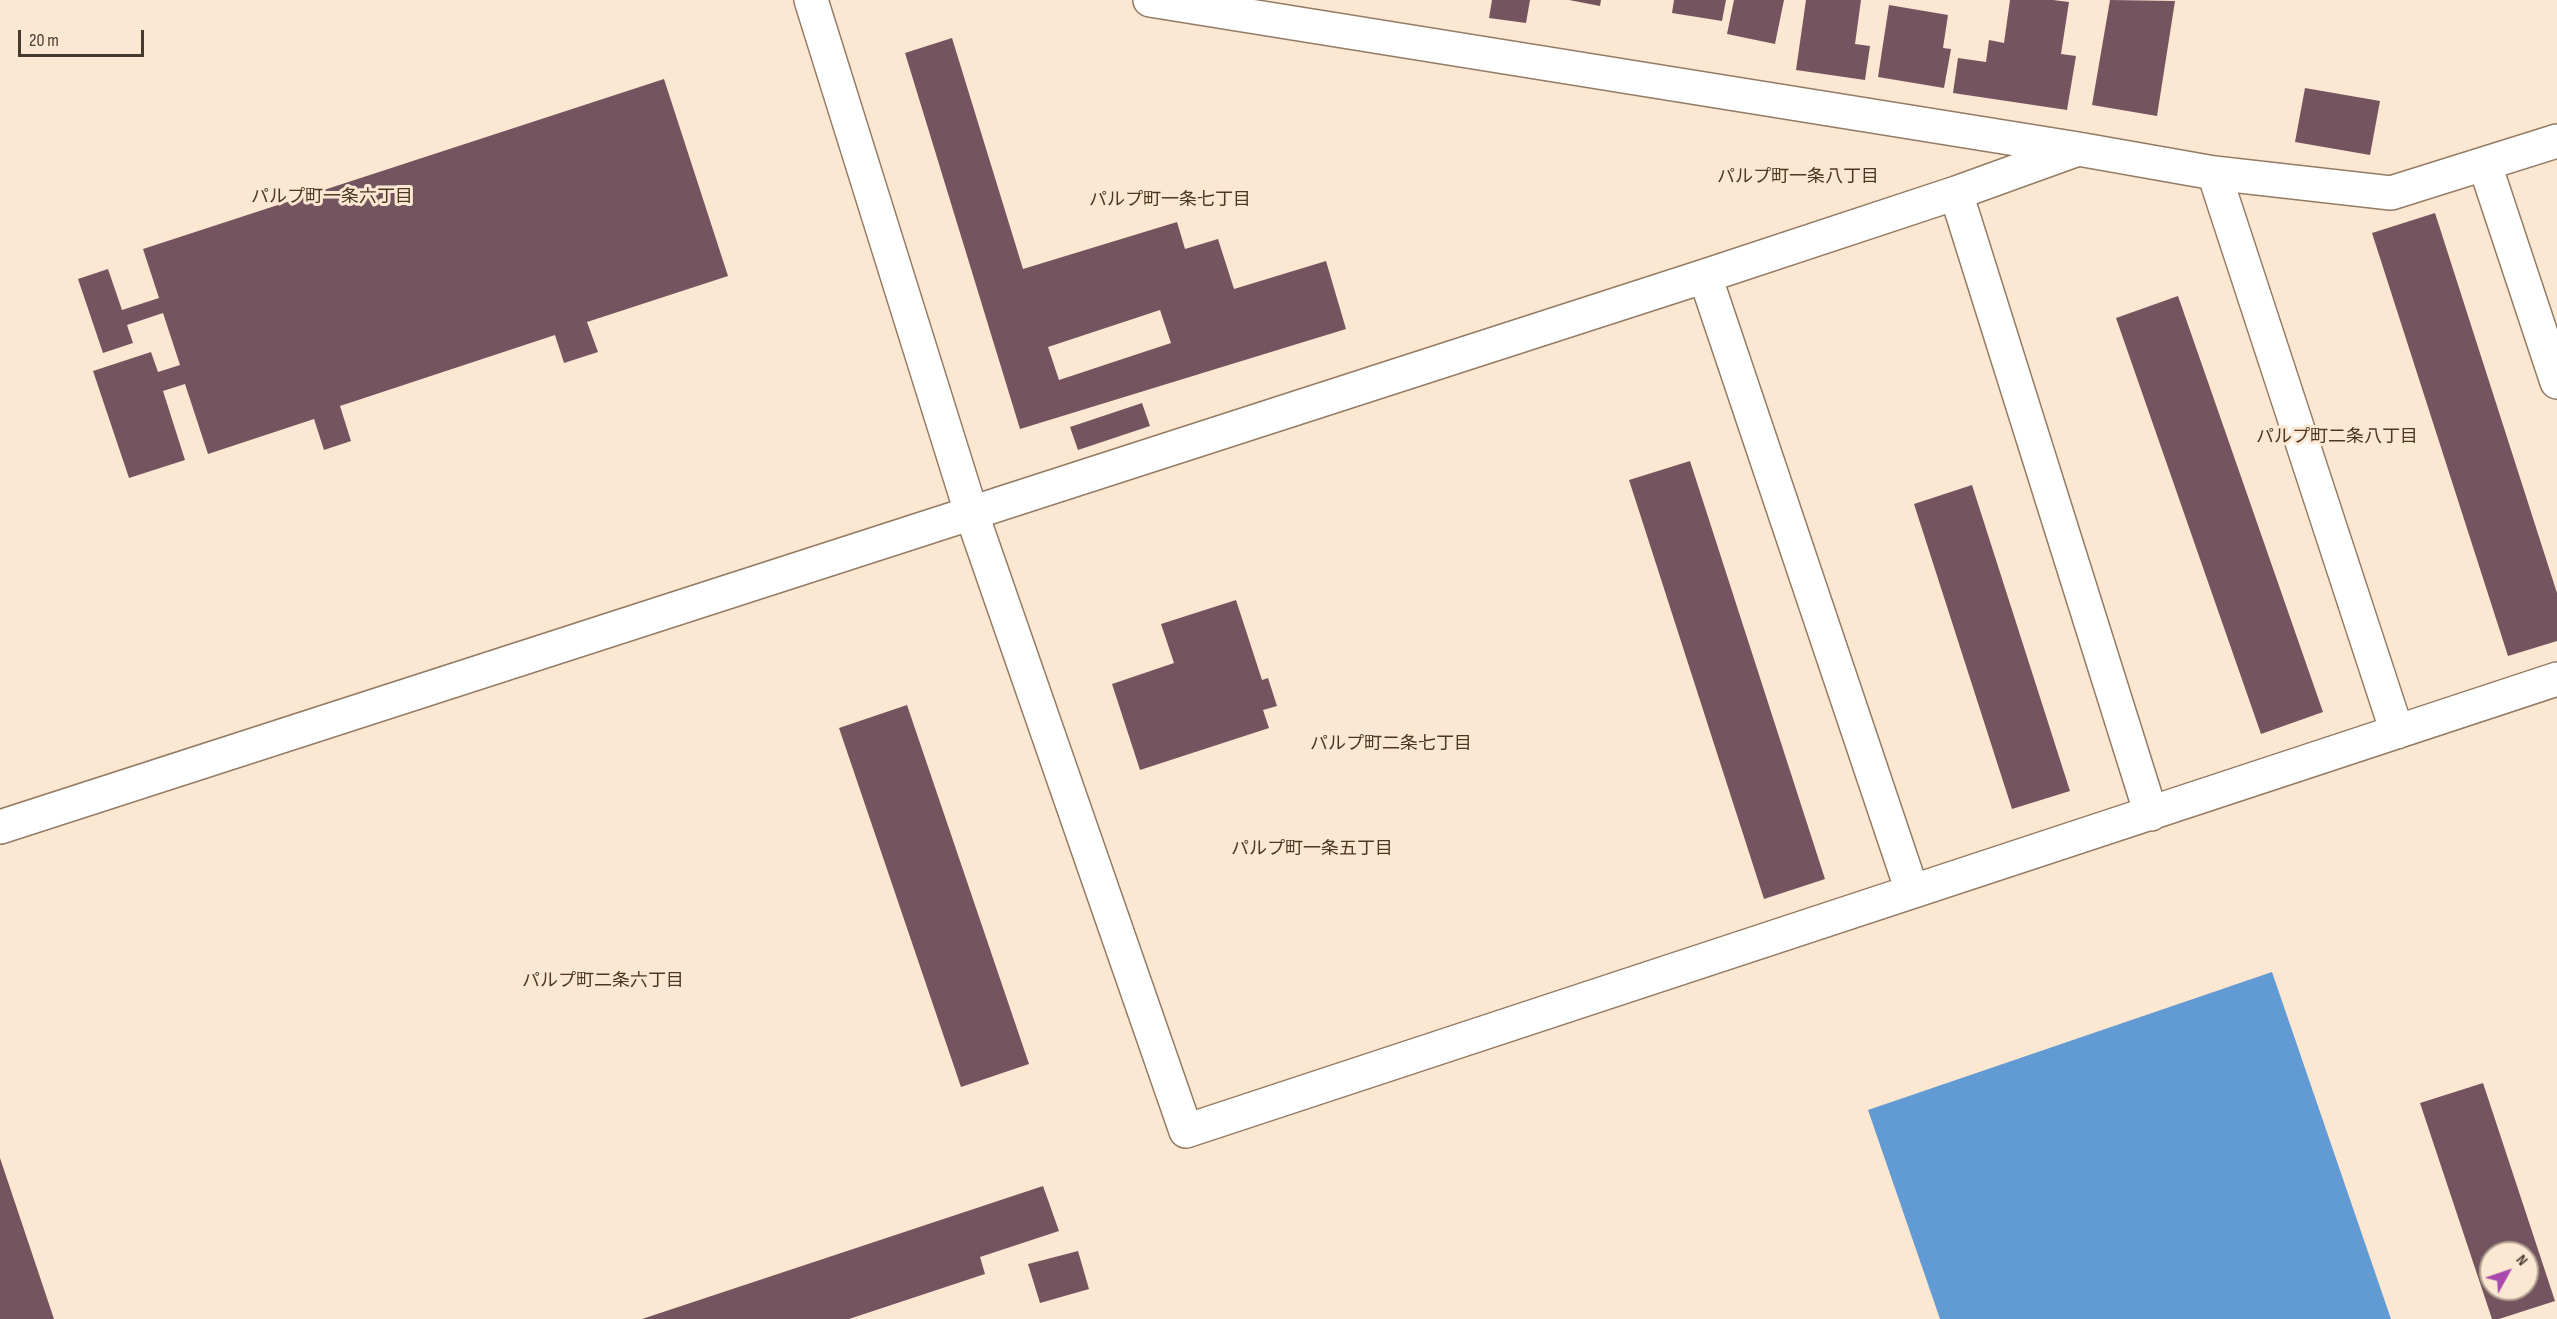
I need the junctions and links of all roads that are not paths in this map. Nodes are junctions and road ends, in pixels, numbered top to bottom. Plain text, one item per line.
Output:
1 (811, 0) edge
2 (1150, 0) edge
3 (2557, 141) edge
4 (2078, 149) junction
5 (2485, 165) junction
6 (2214, 173) junction
7 (1956, 194) junction
8 (1705, 276) junction
9 (2557, 382) edge
10 (971, 512) junction
11 (2557, 679) edge
12 (2397, 732) junction
13 (2151, 813) junction
14 (0, 827) edge
15 (1912, 891) junction

1 - 10 street
2 - 4 street
3 - 5 street
4 - 6 street
4 - 7 street
5 - 6 street
5 - 9 street
6 - 12 street
7 - 8 street
7 - 13 street
8 - 10 street
8 - 15 street
10 - 14 street
10 - 15 street
11 - 12 street
12 - 13 street
13 - 15 street

